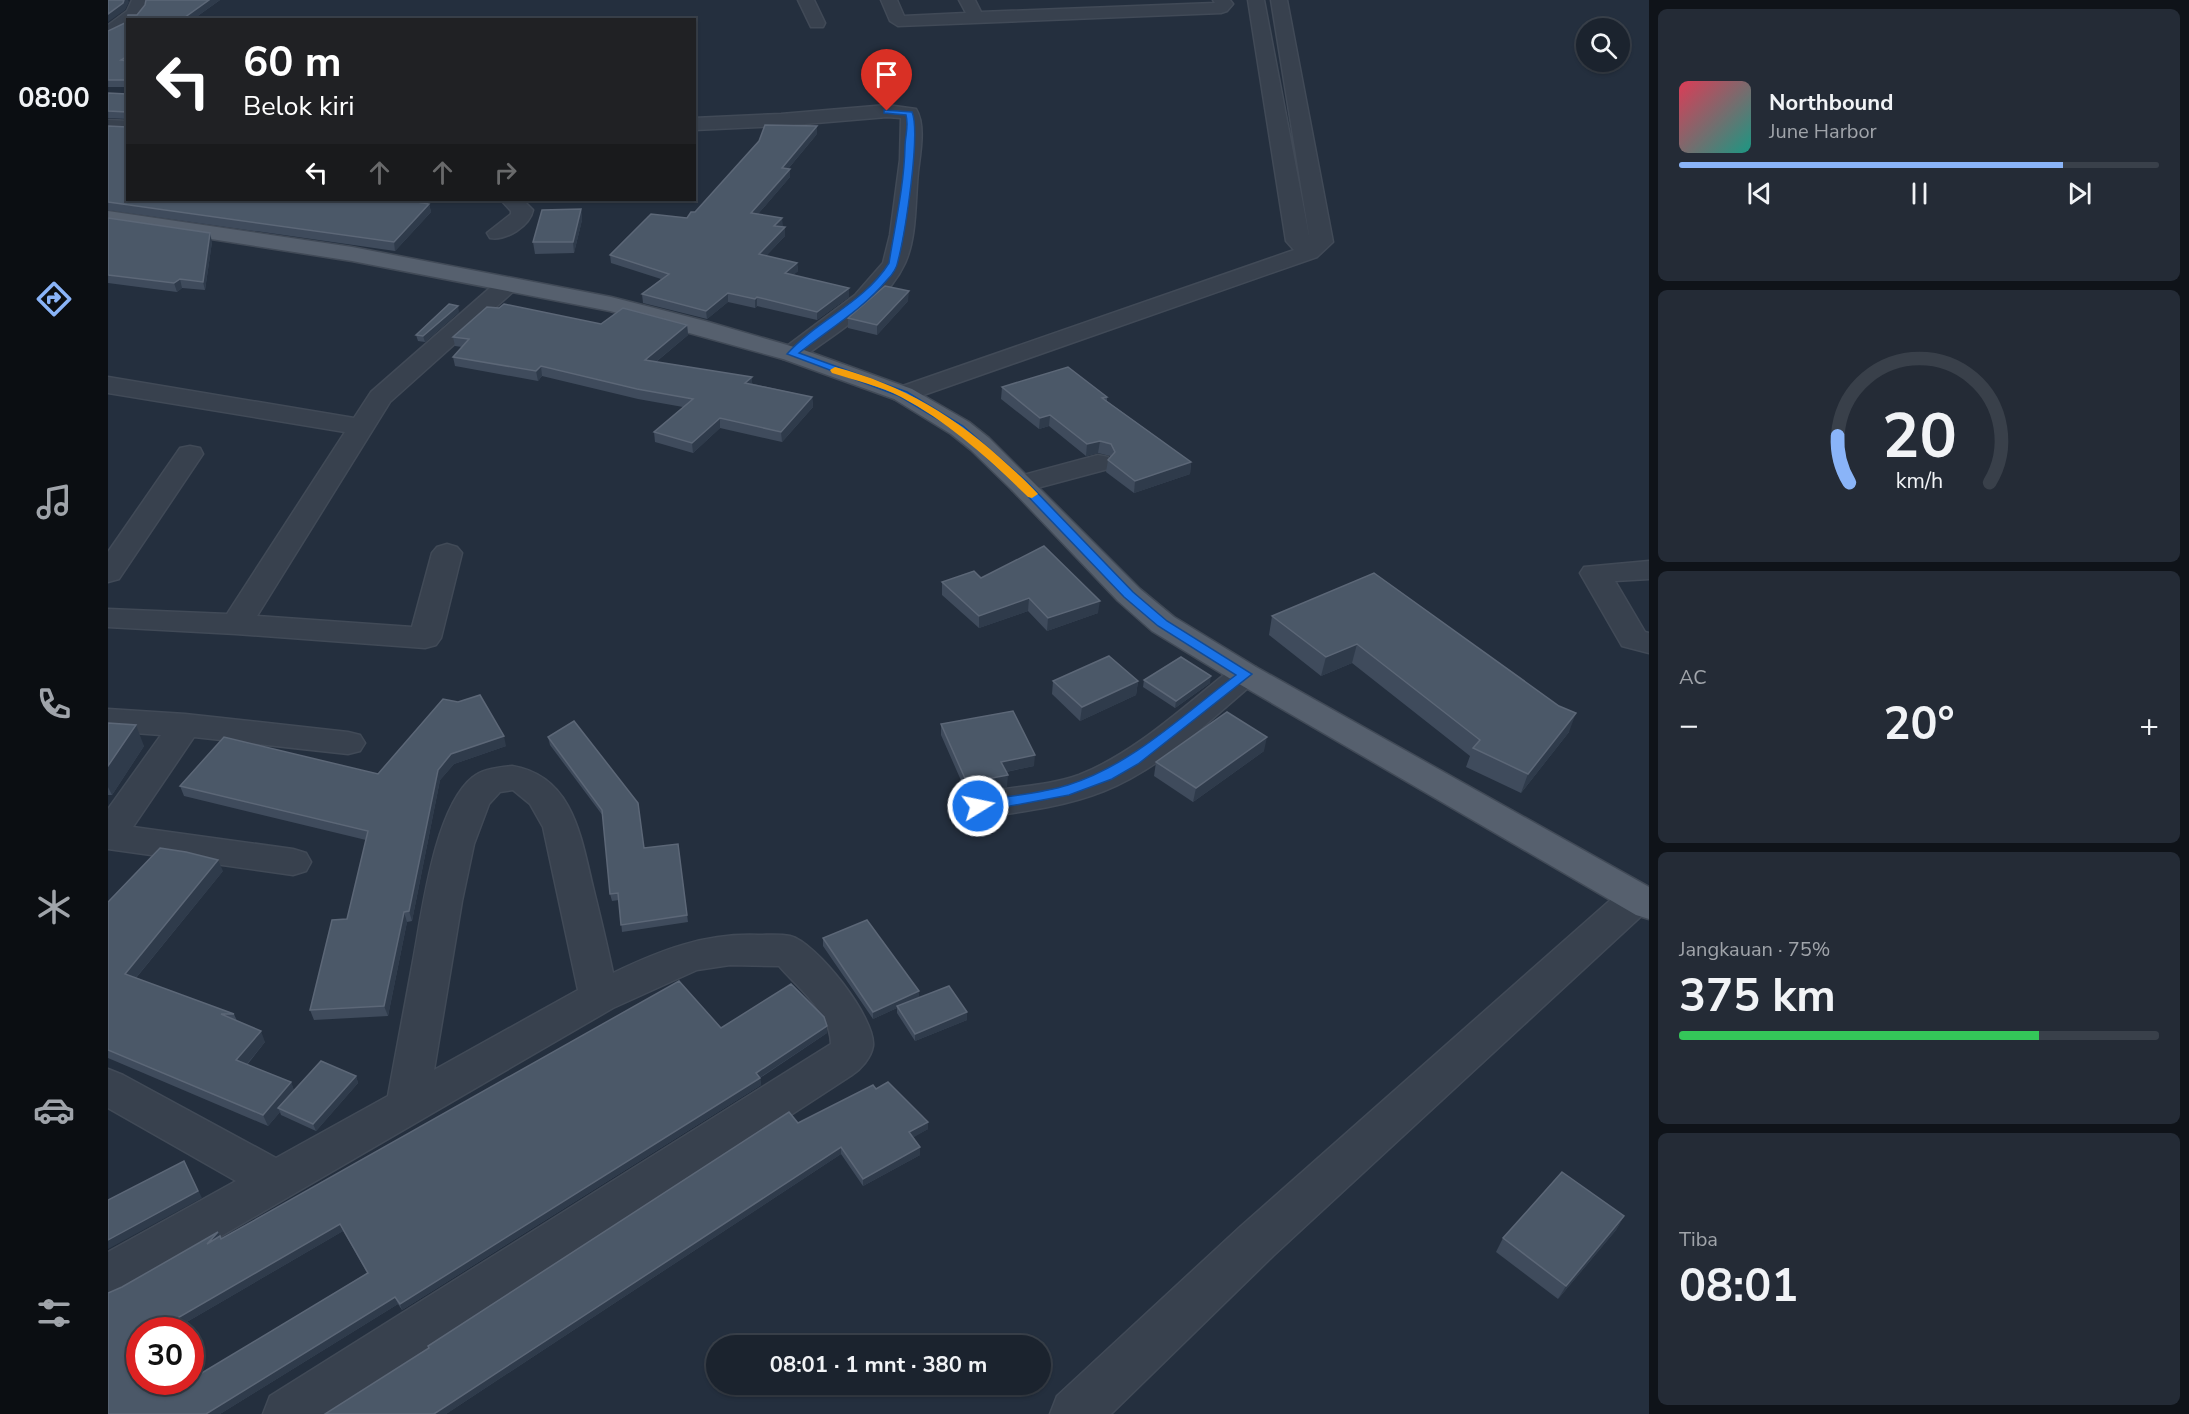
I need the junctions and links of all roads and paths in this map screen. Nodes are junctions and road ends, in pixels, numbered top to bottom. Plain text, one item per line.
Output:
1 (141, 0) edge
2 (806, 0) edge
3 (889, 0) edge
4 (967, 0) edge
5 (1058, 0) edge
6 (1221, 0) edge
7 (1256, 0) edge
8 (1279, 0) edge
9 (1146, 5) edge
10 (1069, 14) junction
11 (976, 17) junction
12 (127, 18) edge
13 (126, 19) edge
14 (817, 23) dead end
15 (108, 32) edge
16 (696, 124) edge
17 (108, 126) edge
18 (126, 127) edge
19 (512, 201) edge
20 (108, 217) edge
21 (498, 232) dead end
22 (1309, 252) junction
23 (507, 285) junction
24 (792, 354) junction
25 (108, 385) edge
26 (903, 394) junction
27 (361, 427) junction
28 (190, 454) dead end
29 (1098, 463) dead end
30 (1022, 484) junction
31 (447, 553) dead end
32 (1649, 570) edge
33 (108, 573) edge
34 (108, 618) edge
35 (236, 624) junction
36 (1649, 643) edge
37 (1245, 674) junction
38 (108, 720) edge
39 (185, 725) junction
40 (348, 743) dead end
41 (978, 806) dead end
42 (113, 843) edge
43 (293, 862) dead end
44 (1643, 901) edge
45 (599, 997) junction
46 (108, 1087) edge
47 (407, 1107) junction
48 (276, 1181) junction
49 (108, 1277) edge
50 (288, 1414) edge
51 (1075, 1414) edge

1 - 12 street
2 - 14 street
3 - 11 street
4 - 11 street
5 - 10 street
6 - 9 street
7 - 22 street
8 - 22 street
9 - 10 street
10 - 11 street
13 - 15 street
16 - 24 street
17 - 18 street
19 - 21 street
20 - 23 main road
22 - 26 street
23 - 24 main road
23 - 27 street
24 - 26 main road
25 - 27 street
26 - 30 main road
27 - 35 street
28 - 33 street
29 - 30 street
30 - 37 main road
31 - 35 street
32 - 36 street
34 - 35 street
37 - 41 street
37 - 44 main road
38 - 39 street
39 - 40 street
39 - 42 street
42 - 43 street
44 - 51 street
45 - 47 street
45 - 47 street
45 - 50 street
46 - 48 street
47 - 48 street
48 - 49 street

